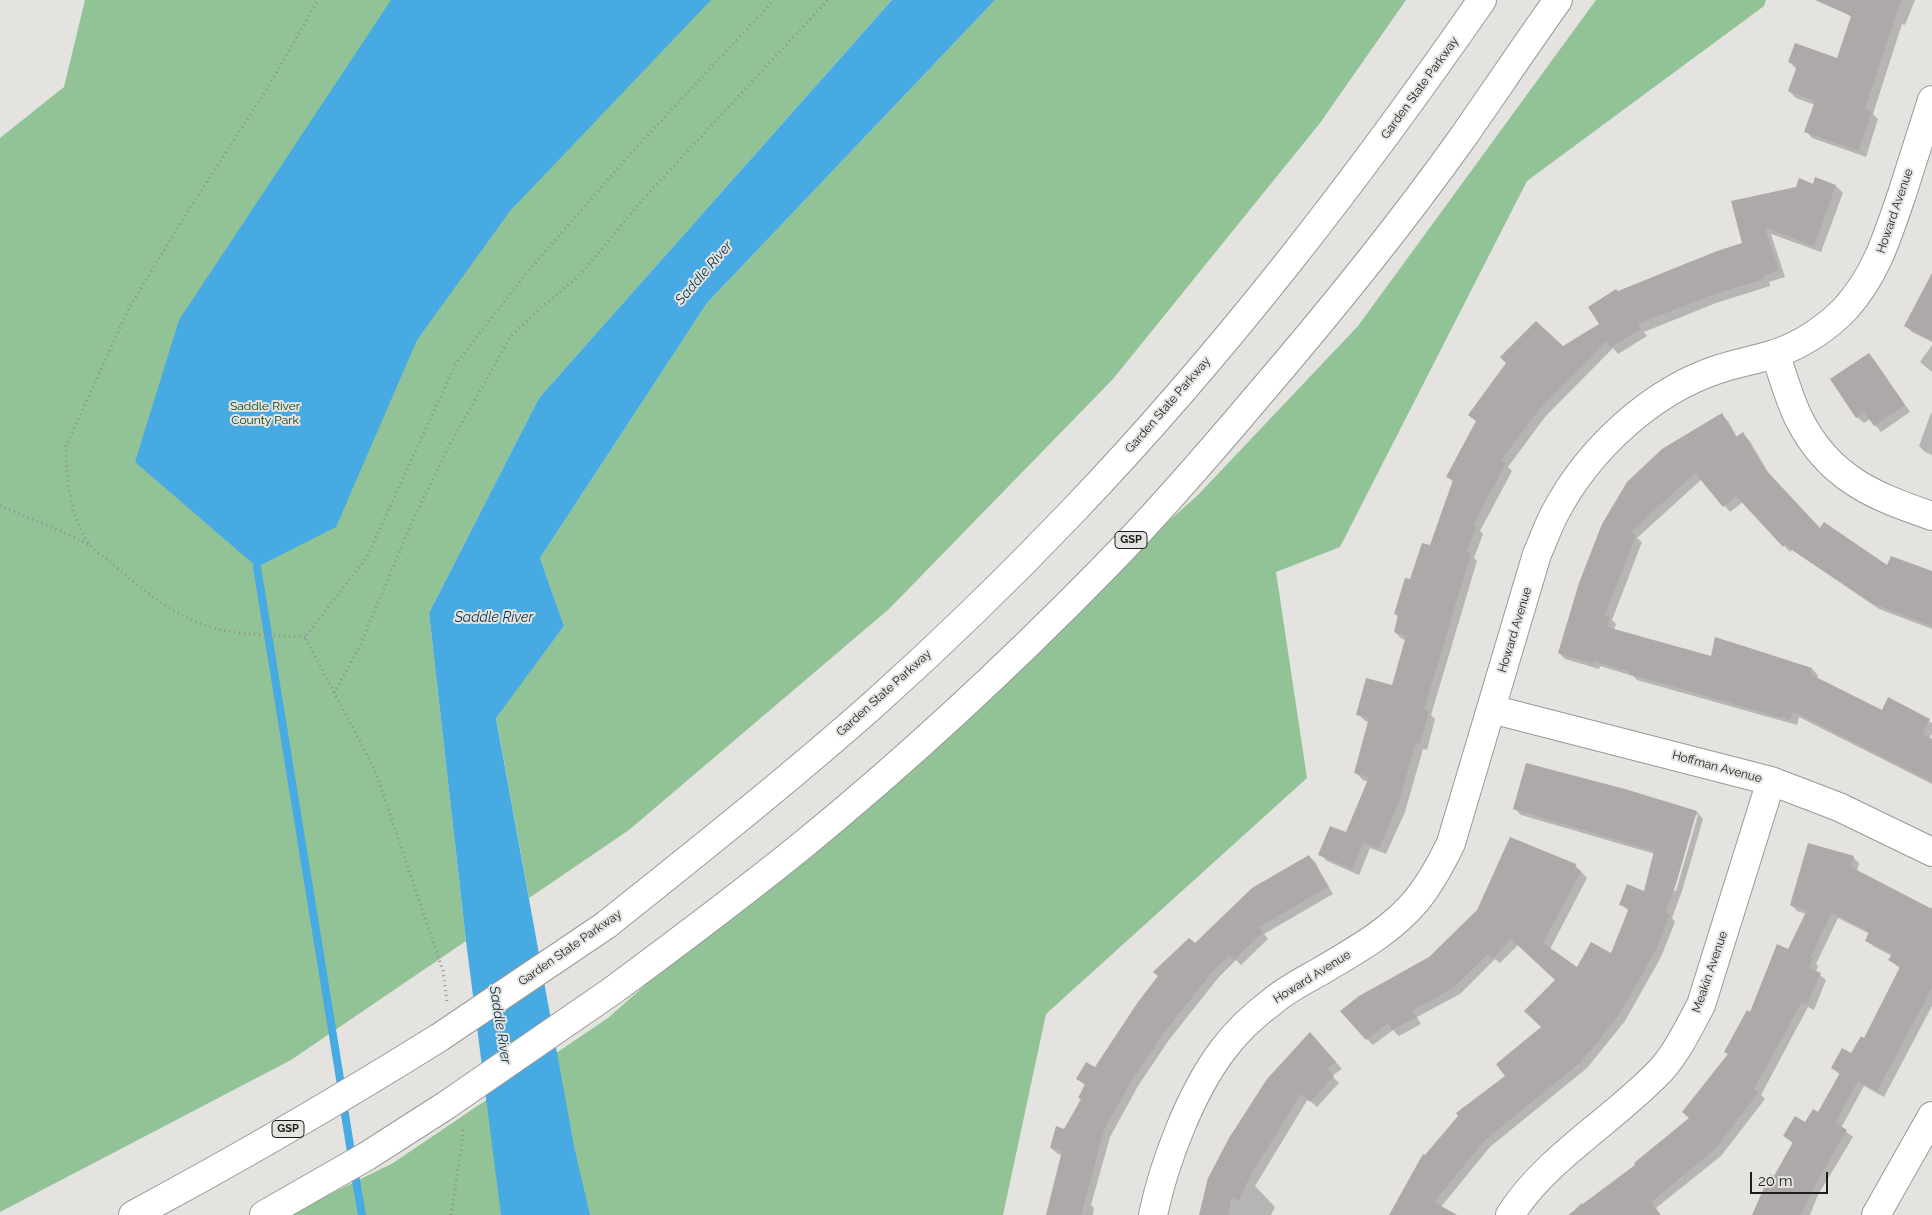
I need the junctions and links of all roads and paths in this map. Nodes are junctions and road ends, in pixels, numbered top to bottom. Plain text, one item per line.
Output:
1 (318, 0) edge
2 (774, 0) edge
3 (828, 0) edge
4 (1482, 0) edge
5 (1558, 0) edge
6 (1932, 100) edge
7 (1774, 354) junction
8 (0, 506) edge
9 (1932, 516) edge
10 (90, 545) junction
11 (305, 637) junction
12 (334, 693) junction
13 (1491, 709) junction
14 (1771, 781) junction
15 (1932, 852) edge
16 (448, 1010) dead end
17 (453, 1112) junction
18 (1932, 1116) edge
19 (133, 1215) edge
20 (264, 1215) edge
21 (451, 1215) edge
22 (1153, 1215) edge
23 (1510, 1215) edge
24 (1876, 1215) edge

1 - 10 path
2 - 11 path
3 - 12 path
4 - 19 main road, Garden State Parkway / GSP, bridge
5 - 17 main road, GSP, bridge
6 - 7 main road, Howard Avenue
7 - 9 main road
7 - 13 main road, Howard Avenue
8 - 10 path
10 - 11 path
11 - 12 path
12 - 16 path
13 - 14 main road, Hoffman Avenue
13 - 22 main road, Howard Avenue
14 - 15 main road, Hoffman Avenue
14 - 23 main road, Meakin Avenue
17 - 20 main road, GSP
17 - 21 path
18 - 24 main road

